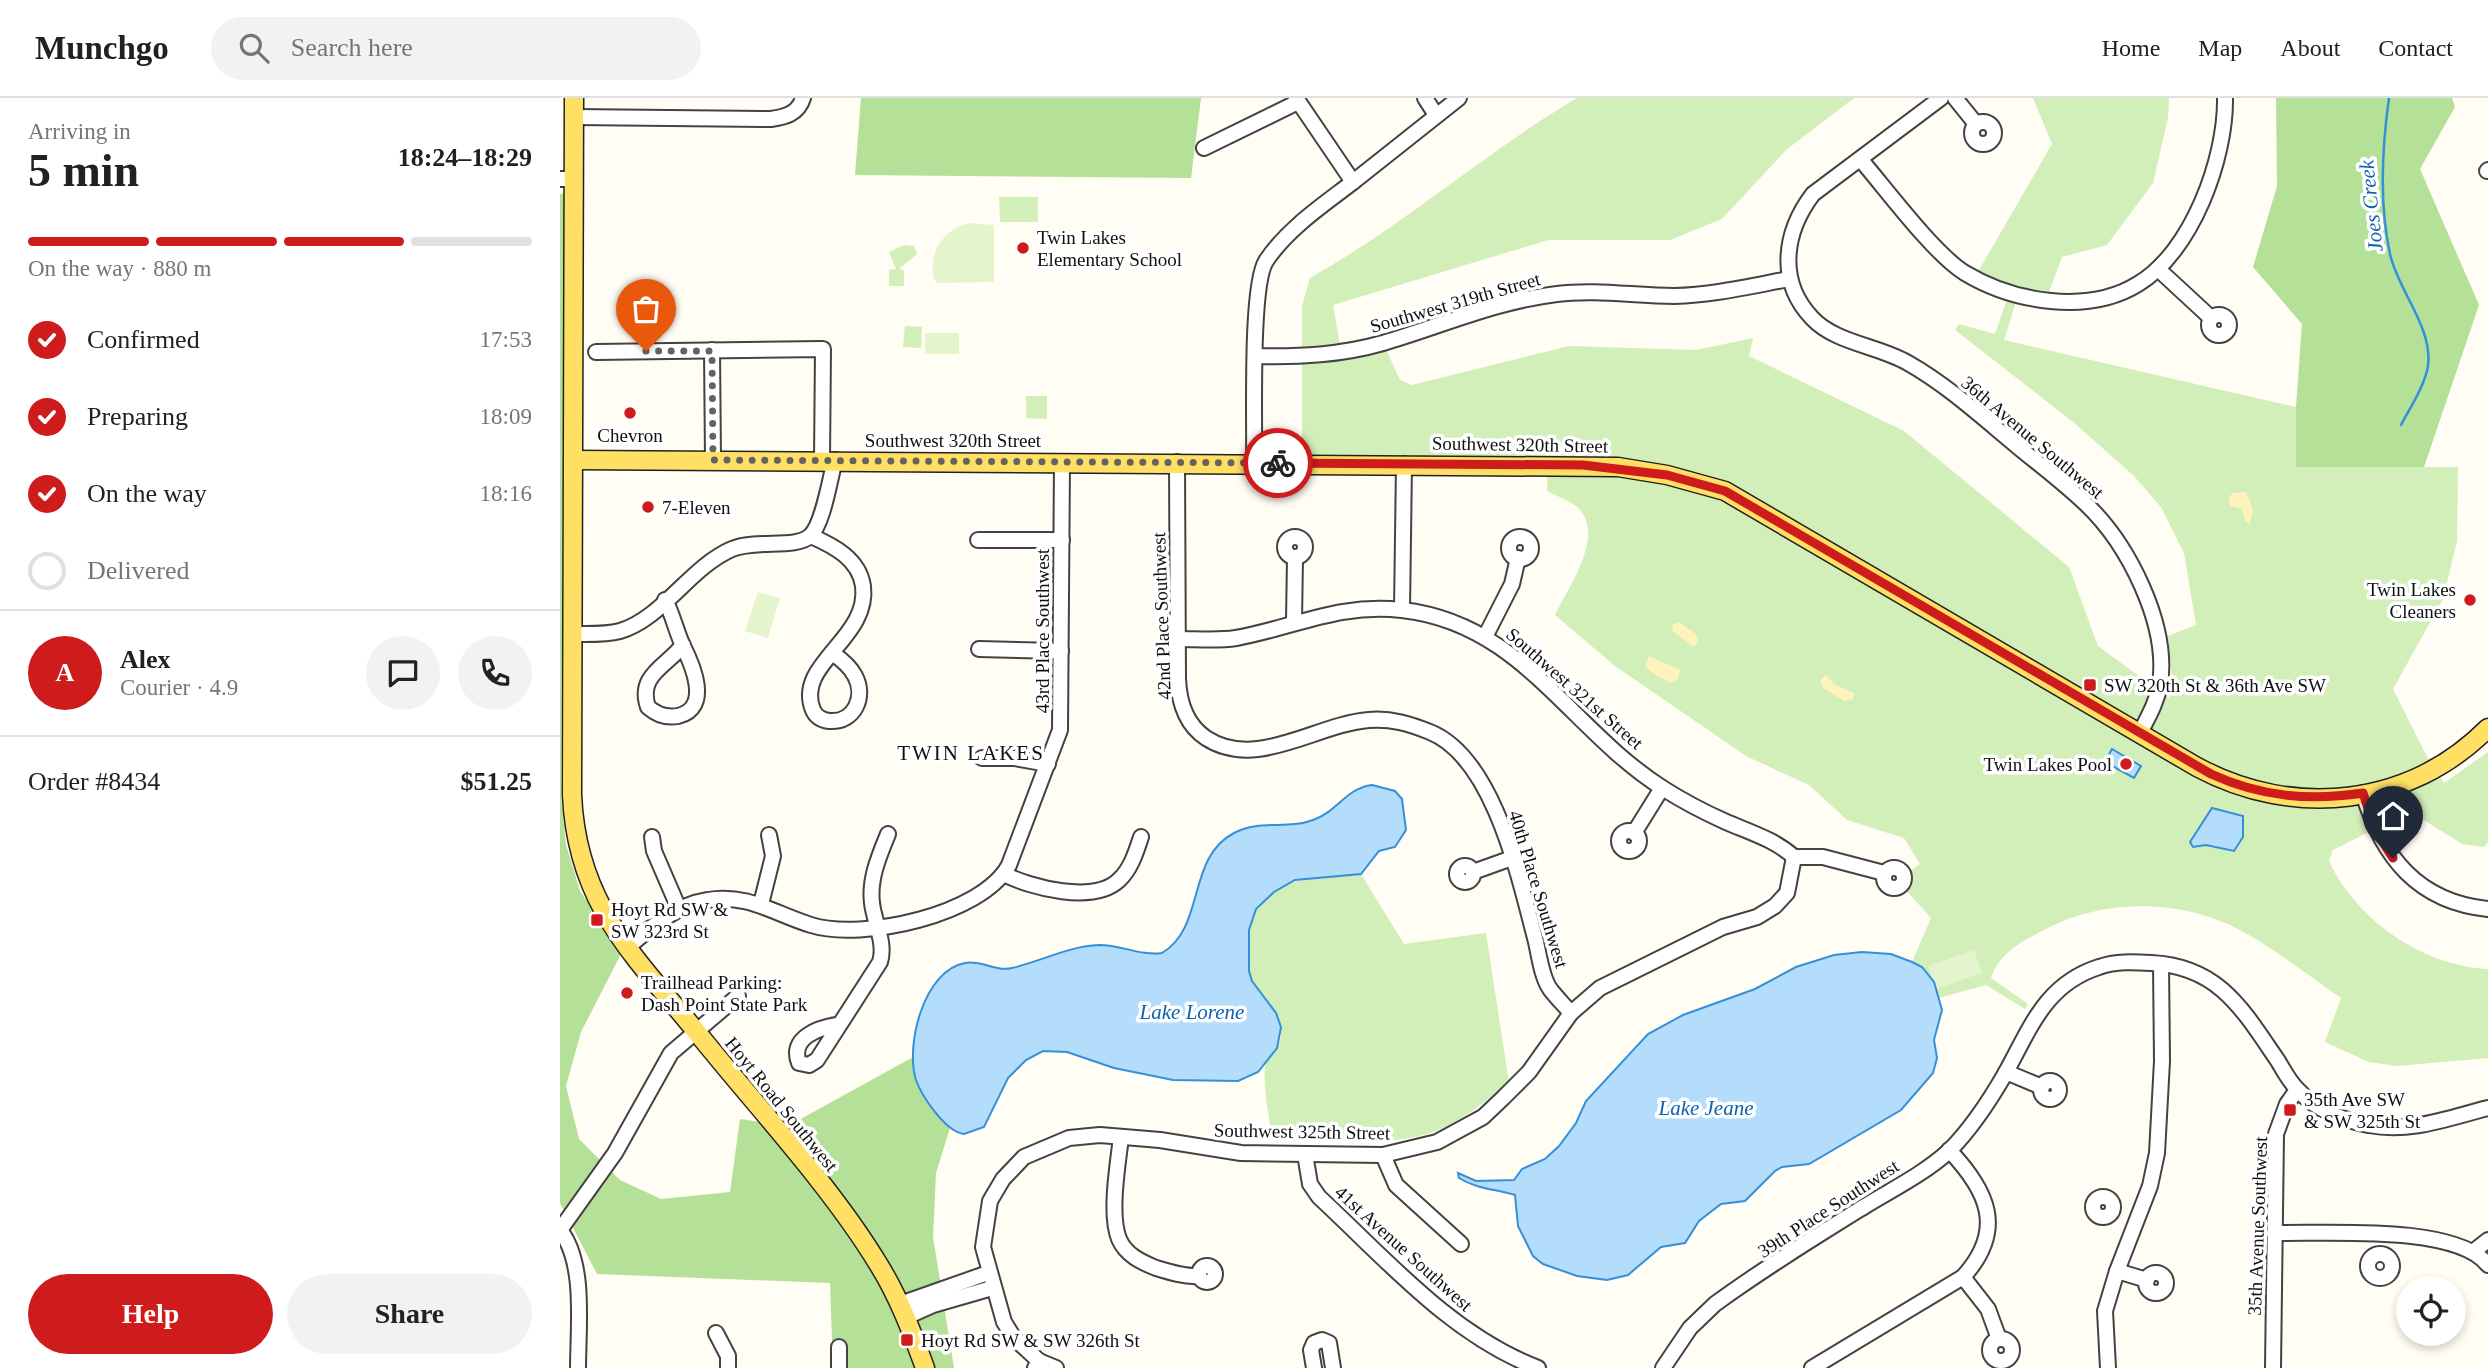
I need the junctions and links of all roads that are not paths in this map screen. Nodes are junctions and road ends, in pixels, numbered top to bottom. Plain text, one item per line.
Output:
1 (574, 98) edge
2 (1425, 98) edge
3 (1459, 98) edge
4 (1941, 98) edge
5 (1955, 98) edge
6 (2225, 98) edge
7 (1297, 100) edge
8 (800, 104) edge
9 (1436, 115) junction
10 (574, 117) junction
11 (1976, 124) dead end
12 (1203, 148) dead end
13 (1861, 160) junction
14 (568, 179) edge
15 (1353, 182) junction
16 (2158, 269) junction
17 (1789, 279) junction
18 (2211, 318) dead end
19 (712, 351) junction
20 (596, 352) dead end
21 (1257, 356) junction
22 (574, 460) junction
23 (713, 460) junction
24 (828, 460) junction
25 (1062, 462) junction
26 (1177, 462) junction
27 (1254, 463) junction
28 (1404, 464) junction
29 (811, 536) junction
30 (978, 540) dead end
31 (1062, 540) junction
32 (1295, 558) dead end
33 (1518, 558) dead end
34 (665, 600) junction
35 (1402, 610) junction
36 (1294, 621) junction
37 (572, 634) junction
38 (1486, 635) junction
39 (1178, 639) junction
40 (683, 645) junction
41 (979, 649) dead end
42 (1061, 651) junction
43 (832, 653) junction
44 (2488, 728) edge
45 (2140, 733) junction
46 (1225, 748) joint
47 (982, 758) dead end
48 (1048, 764) junction
49 (1662, 788) junction
50 (2363, 793) junction
51 (1634, 833) dead end
52 (888, 834) dead end
53 (769, 835) dead end
54 (652, 837) dead end
55 (1141, 837) dead end
56 (1794, 857) junction
57 (1512, 858) junction
58 (1473, 872) dead end
59 (1884, 873) dead end
60 (1004, 874) junction
61 (761, 904) junction
62 (679, 909) junction
63 (2488, 909) edge
64 (877, 928) junction
65 (627, 948) junction
66 (2161, 964) junction
67 (738, 996) dead end
68 (1571, 1013) junction
69 (838, 1025) dead end
70 (696, 1030) junction
71 (2006, 1072) junction
72 (2042, 1087) dead end
73 (2297, 1090) junction
74 (2488, 1108) edge
75 (1121, 1136) junction
76 (1949, 1150) junction
77 (1305, 1154) junction
78 (1383, 1155) junction
79 (2113, 1211) dead end
80 (2137, 1221) junction
81 (560, 1230) edge
82 (2273, 1233) junction
83 (2381, 1236) junction
84 (2488, 1240) edge
85 (1461, 1244) dead end
86 (2381, 1254) dead end
87 (2484, 1260) edge
88 (2117, 1271) junction
89 (1199, 1276) dead end
90 (1963, 1277) junction
91 (2147, 1280) dead end
92 (990, 1281) junction
93 (903, 1311) junction
94 (716, 1333) dead end
95 (1999, 1339) dead end
96 (839, 1347) dead end
97 (1037, 1364) edge
98 (1815, 1367) edge
99 (578, 1368) edge
100 (728, 1368) edge
101 (839, 1368) edge
102 (925, 1368) edge
103 (1056, 1368) edge
104 (1314, 1368) edge
105 (1333, 1368) edge
106 (1538, 1368) edge
107 (1663, 1368) edge
108 (2108, 1368) edge
109 (2273, 1368) edge

1 - 10 main road, Hoyt Road Southwest
2 - 9 street
3 - 9 street
4 - 13 street
5 - 11 street
6 - 16 street
7 - 12 street
7 - 15 street
8 - 10 street
9 - 15 street
10 - 14 main road, Hoyt Road Southwest
13 - 16 street
13 - 17 street
14 - 22 main road, Hoyt Road Southwest
15 - 21 street
16 - 18 street
17 - 21 street, Southwest 319th Street
17 - 45 street, 36th Avenue Southwest
19 - 20 street
19 - 23 street
19 - 24 street
21 - 27 street
22 - 23 main road, Southwest 320th Street
22 - 37 main road, Hoyt Road Southwest
23 - 24 main road, Southwest 320th Street
24 - 25 main road, Southwest 320th Street
24 - 29 street
25 - 26 main road, Southwest 320th Street
25 - 31 street, 43rd Place Southwest
26 - 27 main road, Southwest 320th Street
26 - 39 street, 42nd Place Southwest
27 - 28 main road, Southwest 320th Street
28 - 35 street
28 - 45 main road, Southwest 320th Street
29 - 34 street
29 - 43 street
30 - 31 street
31 - 42 street, 43rd Place Southwest
32 - 36 street
33 - 38 street
34 - 37 street
34 - 40 street
35 - 36 street, Southwest 321st Street
35 - 38 street, Southwest 321st Street
36 - 39 street, Southwest 321st Street
37 - 65 main road, Hoyt Road Southwest
38 - 49 street, Southwest 321st Street
39 - 46 street, 42nd Place Southwest
40 - 40 street
41 - 42 street
42 - 48 street, 43rd Place Southwest
43 - 43 street
44 - 50 main road, Southwest 320th Street
45 - 50 main road, Southwest 320th Street
46 - 57 street, 40th Place Southwest
47 - 48 street
48 - 60 street, 43rd Place Southwest
49 - 51 street
49 - 56 street, Southwest 321st Street
50 - 63 street
52 - 64 street
53 - 61 street
54 - 62 street
55 - 60 street
56 - 59 street
56 - 68 street, Southwest 325th Street
57 - 58 street
57 - 68 street, 40th Place Southwest
60 - 64 street
61 - 62 street
61 - 64 street
62 - 65 street
64 - 69 street
65 - 70 main road, Hoyt Road Southwest
66 - 71 street, 39th Place Southwest
66 - 73 street
66 - 80 street
67 - 70 street
68 - 78 street, Southwest 325th Street
70 - 81 street
70 - 93 main road, Hoyt Road Southwest
71 - 72 street
71 - 76 street, 39th Place Southwest
73 - 74 street
73 - 82 street, 35th Avenue Southwest
75 - 77 street, Southwest 325th Street
75 - 89 street
75 - 92 street, Southwest 325th Street
76 - 90 street
76 - 107 street, 39th Place Southwest
77 - 78 street, Southwest 325th Street
77 - 106 street, 41st Avenue Southwest
78 - 85 street
79 - 80 street
80 - 88 street
81 - 99 street
82 - 83 street
82 - 109 street, 35th Avenue Southwest
83 - 86 street
83 - 87 street
84 - 87 street
88 - 91 street
88 - 108 street
90 - 95 street
90 - 98 street
92 - 93 street
92 - 97 street
93 - 102 main road, Hoyt Road Southwest
94 - 100 street
96 - 101 street
97 - 103 street
104 - 105 street

